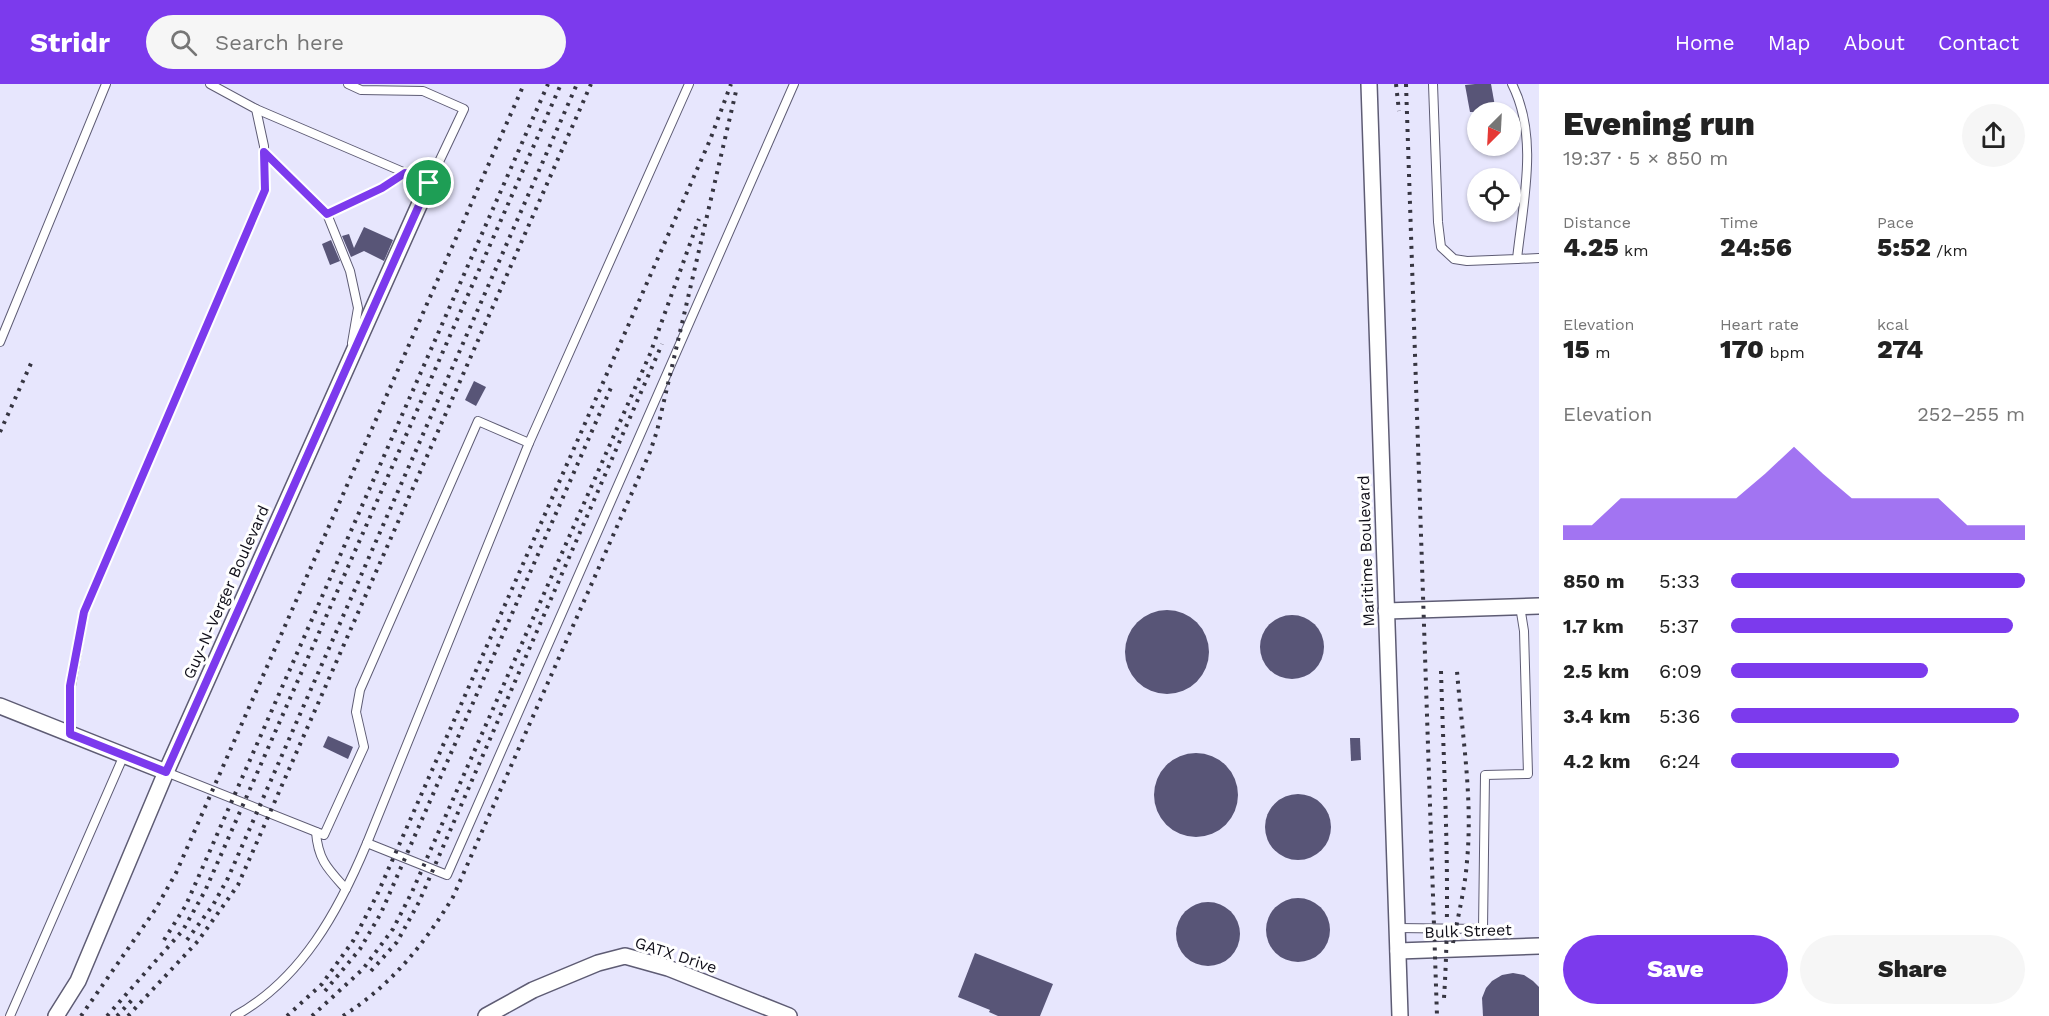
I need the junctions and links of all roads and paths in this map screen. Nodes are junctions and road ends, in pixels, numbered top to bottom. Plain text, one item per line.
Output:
1 (106, 84) edge
2 (210, 84) edge
3 (348, 84) edge
4 (689, 84) edge
5 (794, 84) edge
6 (1369, 84) edge
7 (1433, 84) edge
8 (1512, 84) edge
9 (424, 88) edge
10 (256, 109) junction
11 (264, 152) junction
12 (405, 173) junction
13 (429, 183) junction
14 (327, 214) junction
15 (1539, 258) edge
16 (1516, 259) junction
17 (0, 342) edge
18 (348, 365) junction
19 (530, 443) junction
20 (1520, 606) junction
21 (1539, 606) edge
22 (1386, 611) junction
23 (0, 706) edge
24 (70, 734) junction
25 (124, 755) junction
26 (166, 772) junction
27 (316, 832) junction
28 (367, 843) junction
29 (346, 889) junction
30 (1397, 928) junction
31 (1539, 946) edge
32 (1398, 951) junction
33 (10, 1016) edge
34 (56, 1016) edge
35 (235, 1016) edge
36 (486, 1016) edge
37 (789, 1016) edge
38 (1400, 1016) edge

1 - 17 lane
2 - 10 lane
3 - 9 lane
4 - 19 lane
5 - 28 lane
6 - 22 street, Maritime Boulevard
7 - 16 lane
8 - 16 lane
9 - 13 lane
10 - 11 lane
10 - 12 lane
11 - 14 lane
11 - 24 lane
12 - 13 lane
12 - 14 lane
13 - 18 street, Guy-N-Verger Boulevard
14 - 18 lane
15 - 16 lane
18 - 26 street, Guy-N-Verger Boulevard
19 - 27 lane
19 - 28 lane
20 - 21 street
20 - 22 street
20 - 30 lane
22 - 30 street, Maritime Boulevard
23 - 24 street
24 - 25 street
25 - 26 street
25 - 33 lane
26 - 27 lane
26 - 34 street, Guy-N-Verger Boulevard
27 - 29 lane
28 - 29 lane
29 - 35 lane
30 - 32 street, Maritime Boulevard
31 - 32 street, Bulk Street
32 - 38 street, Maritime Boulevard
36 - 37 street, GATX Drive

